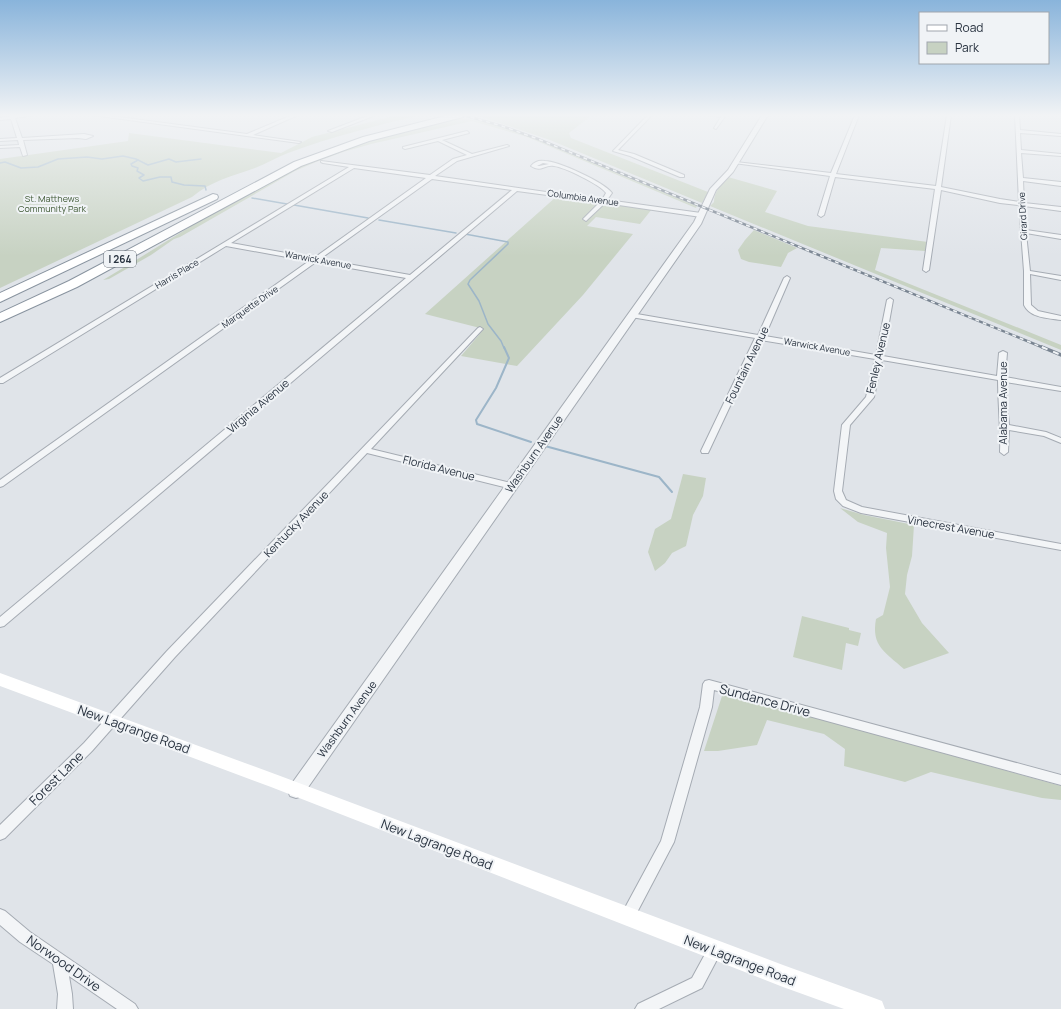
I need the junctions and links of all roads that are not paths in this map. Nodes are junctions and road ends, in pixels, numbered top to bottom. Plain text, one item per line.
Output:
1 (284, 162) edge
2 (323, 162) dead end
3 (452, 162) edge
4 (649, 162) edge
5 (736, 162) joint
6 (838, 162) edge
7 (942, 162) edge
8 (1020, 162) edge
9 (554, 164) dead end
10 (354, 166) junction
11 (833, 174) junction
12 (682, 176) dead end
13 (432, 177) junction
14 (1021, 179) junction
15 (1061, 184) edge
16 (938, 188) junction
17 (516, 189) junction
18 (233, 192) junction
19 (604, 201) junction
20 (1021, 204) junction
21 (1061, 209) edge
22 (701, 215) junction
23 (821, 215) dead end
24 (586, 219) dead end
25 (1024, 231) junction
26 (1061, 236) edge
27 (225, 244) junction
28 (316, 260) junction
29 (926, 270) dead end
30 (1027, 272) junction
31 (411, 277) junction
32 (787, 278) dead end
33 (1061, 278) edge
34 (0, 298) edge
35 (890, 300) dead end
36 (0, 310) edge
37 (632, 315) junction
38 (0, 318) edge
39 (1061, 318) edge
40 (0, 325) edge
41 (480, 329) dead end
42 (760, 337) junction
43 (1003, 353) dead end
44 (879, 358) junction
45 (1002, 379) junction
46 (0, 381) edge
47 (1061, 389) edge
48 (1005, 427) junction
49 (1061, 441) edge
50 (367, 450) junction
51 (705, 451) dead end
52 (1004, 452) dead end
53 (0, 484) edge
54 (512, 486) junction
55 (843, 502) joint
56 (1061, 547) edge
57 (0, 623) edge
58 (0, 678) edge
59 (111, 720) junction
60 (1061, 780) edge
61 (296, 791) junction
62 (0, 834) edge
63 (0, 916) edge
64 (627, 917) junction
65 (715, 950) junction
66 (59, 960) junction
67 (65, 1009) edge
68 (130, 1009) edge
69 (643, 1009) edge
70 (874, 1009) edge

1 - 18 highway, I 264
2 - 10 street, Columbia Avenue
3 - 13 street, Marquette Drive
4 - 12 street
5 - 11 street
5 - 22 street, Washburn Avenue
6 - 11 street
7 - 16 street
8 - 14 street, Girard Drive
9 - 19 street
10 - 13 street, Columbia Avenue
10 - 27 street, Harris Place
11 - 16 street
11 - 23 street
13 - 17 street, Columbia Avenue
13 - 28 street, Marquette Drive
14 - 15 street
14 - 20 street, Girard Drive
16 - 20 street
16 - 29 street
17 - 19 street, Columbia Avenue
17 - 31 street, Virginia Avenue
18 - 34 highway
18 - 36 highway, I 264
18 - 38 highway, I 264
18 - 40 highway
19 - 22 street, Columbia Avenue
19 - 24 street
20 - 21 street
20 - 25 street, Girard Drive
22 - 37 street, Washburn Avenue
25 - 26 street
25 - 30 street, Girard Drive
27 - 28 street, Warwick Avenue
27 - 46 street, Harris Place
28 - 31 street, Warwick Avenue
28 - 53 street, Marquette Drive
30 - 33 street
30 - 39 street, Girard Drive
31 - 57 street, Virginia Avenue
32 - 42 street, Fountain Avenue
35 - 44 street, Fenley Avenue
37 - 42 street, Warwick Avenue
37 - 54 street, Washburn Avenue
41 - 50 street, Kentucky Avenue
42 - 44 street, Warwick Avenue
42 - 51 street, Fountain Avenue
43 - 45 street, Alabama Avenue
44 - 45 street, Warwick Avenue
44 - 55 street, Fenley Avenue
45 - 47 street, Warwick Avenue
45 - 48 street, Alabama Avenue
48 - 49 street
48 - 52 street, Alabama Avenue
50 - 54 street, Florida Avenue
50 - 59 street, Kentucky Avenue
54 - 61 street, Washburn Avenue
55 - 56 street, Vinecrest Avenue
58 - 59 main road, New Lagrange Road
59 - 61 main road, New Lagrange Road
59 - 62 street, Forest Lane
60 - 64 street, Sundance Drive
61 - 64 main road, New Lagrange Road
63 - 66 street, Norwood Drive
64 - 65 main road, New Lagrange Road
65 - 69 street
65 - 70 main road, New Lagrange Road
66 - 67 street
66 - 68 street, Norwood Drive

